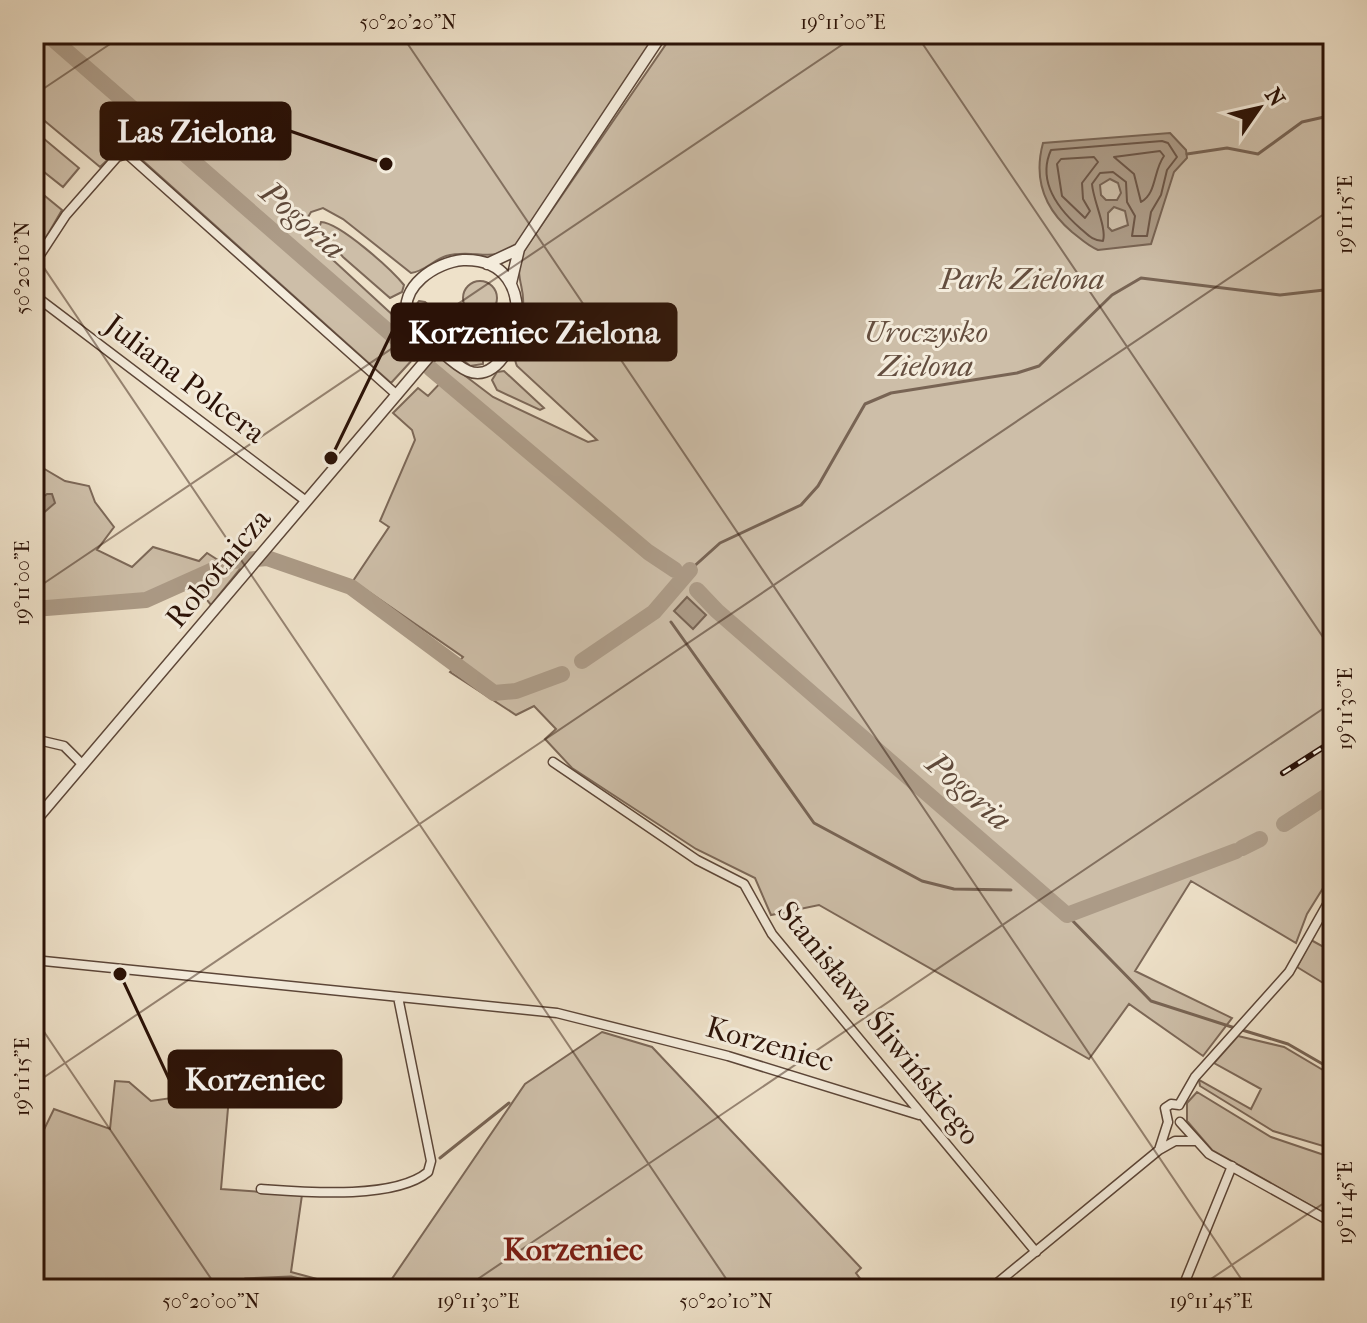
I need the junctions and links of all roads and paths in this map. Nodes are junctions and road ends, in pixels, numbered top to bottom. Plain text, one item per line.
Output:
1 (662, 34) edge
2 (519, 249) junction
3 (34, 264) edge
4 (487, 264) junction
5 (511, 283) junction
6 (34, 295) edge
7 (438, 346) junction
8 (397, 395) junction
9 (306, 501) junction
10 (34, 739) edge
11 (553, 762) dead end
12 (83, 765) junction
13 (34, 822) edge
14 (1333, 894) edge
15 (34, 960) edge
16 (398, 997) junction
17 (1179, 1105) junction
18 (919, 1115) junction
19 (1168, 1122) junction
20 (1180, 1122) junction
21 (1195, 1141) junction
22 (1159, 1150) junction
23 (1232, 1166) junction
24 (261, 1189) dead end
25 (1333, 1223) edge
26 (1036, 1252) junction
27 (990, 1289) edge
28 (1182, 1289) edge

1 - 2 street
2 - 4 street
2 - 5 street
3 - 8 street
4 - 5 street
4 - 7 street
5 - 7 street
6 - 9 street, Juliana Polcera
7 - 8 street, Robotnicza
8 - 9 street, Robotnicza
9 - 12 street, Robotnicza
10 - 12 street
11 - 18 street, Stanisława Śliwińskiego
12 - 13 street, Robotnicza
14 - 17 street
15 - 16 street, Korzeniec
16 - 18 street, Korzeniec
16 - 24 street
17 - 19 street
17 - 20 street
18 - 26 street, Stanisława Śliwińskiego
19 - 20 street
19 - 22 street
20 - 21 street
21 - 22 street
21 - 23 street
22 - 26 street
23 - 25 street
23 - 28 street
26 - 27 street

